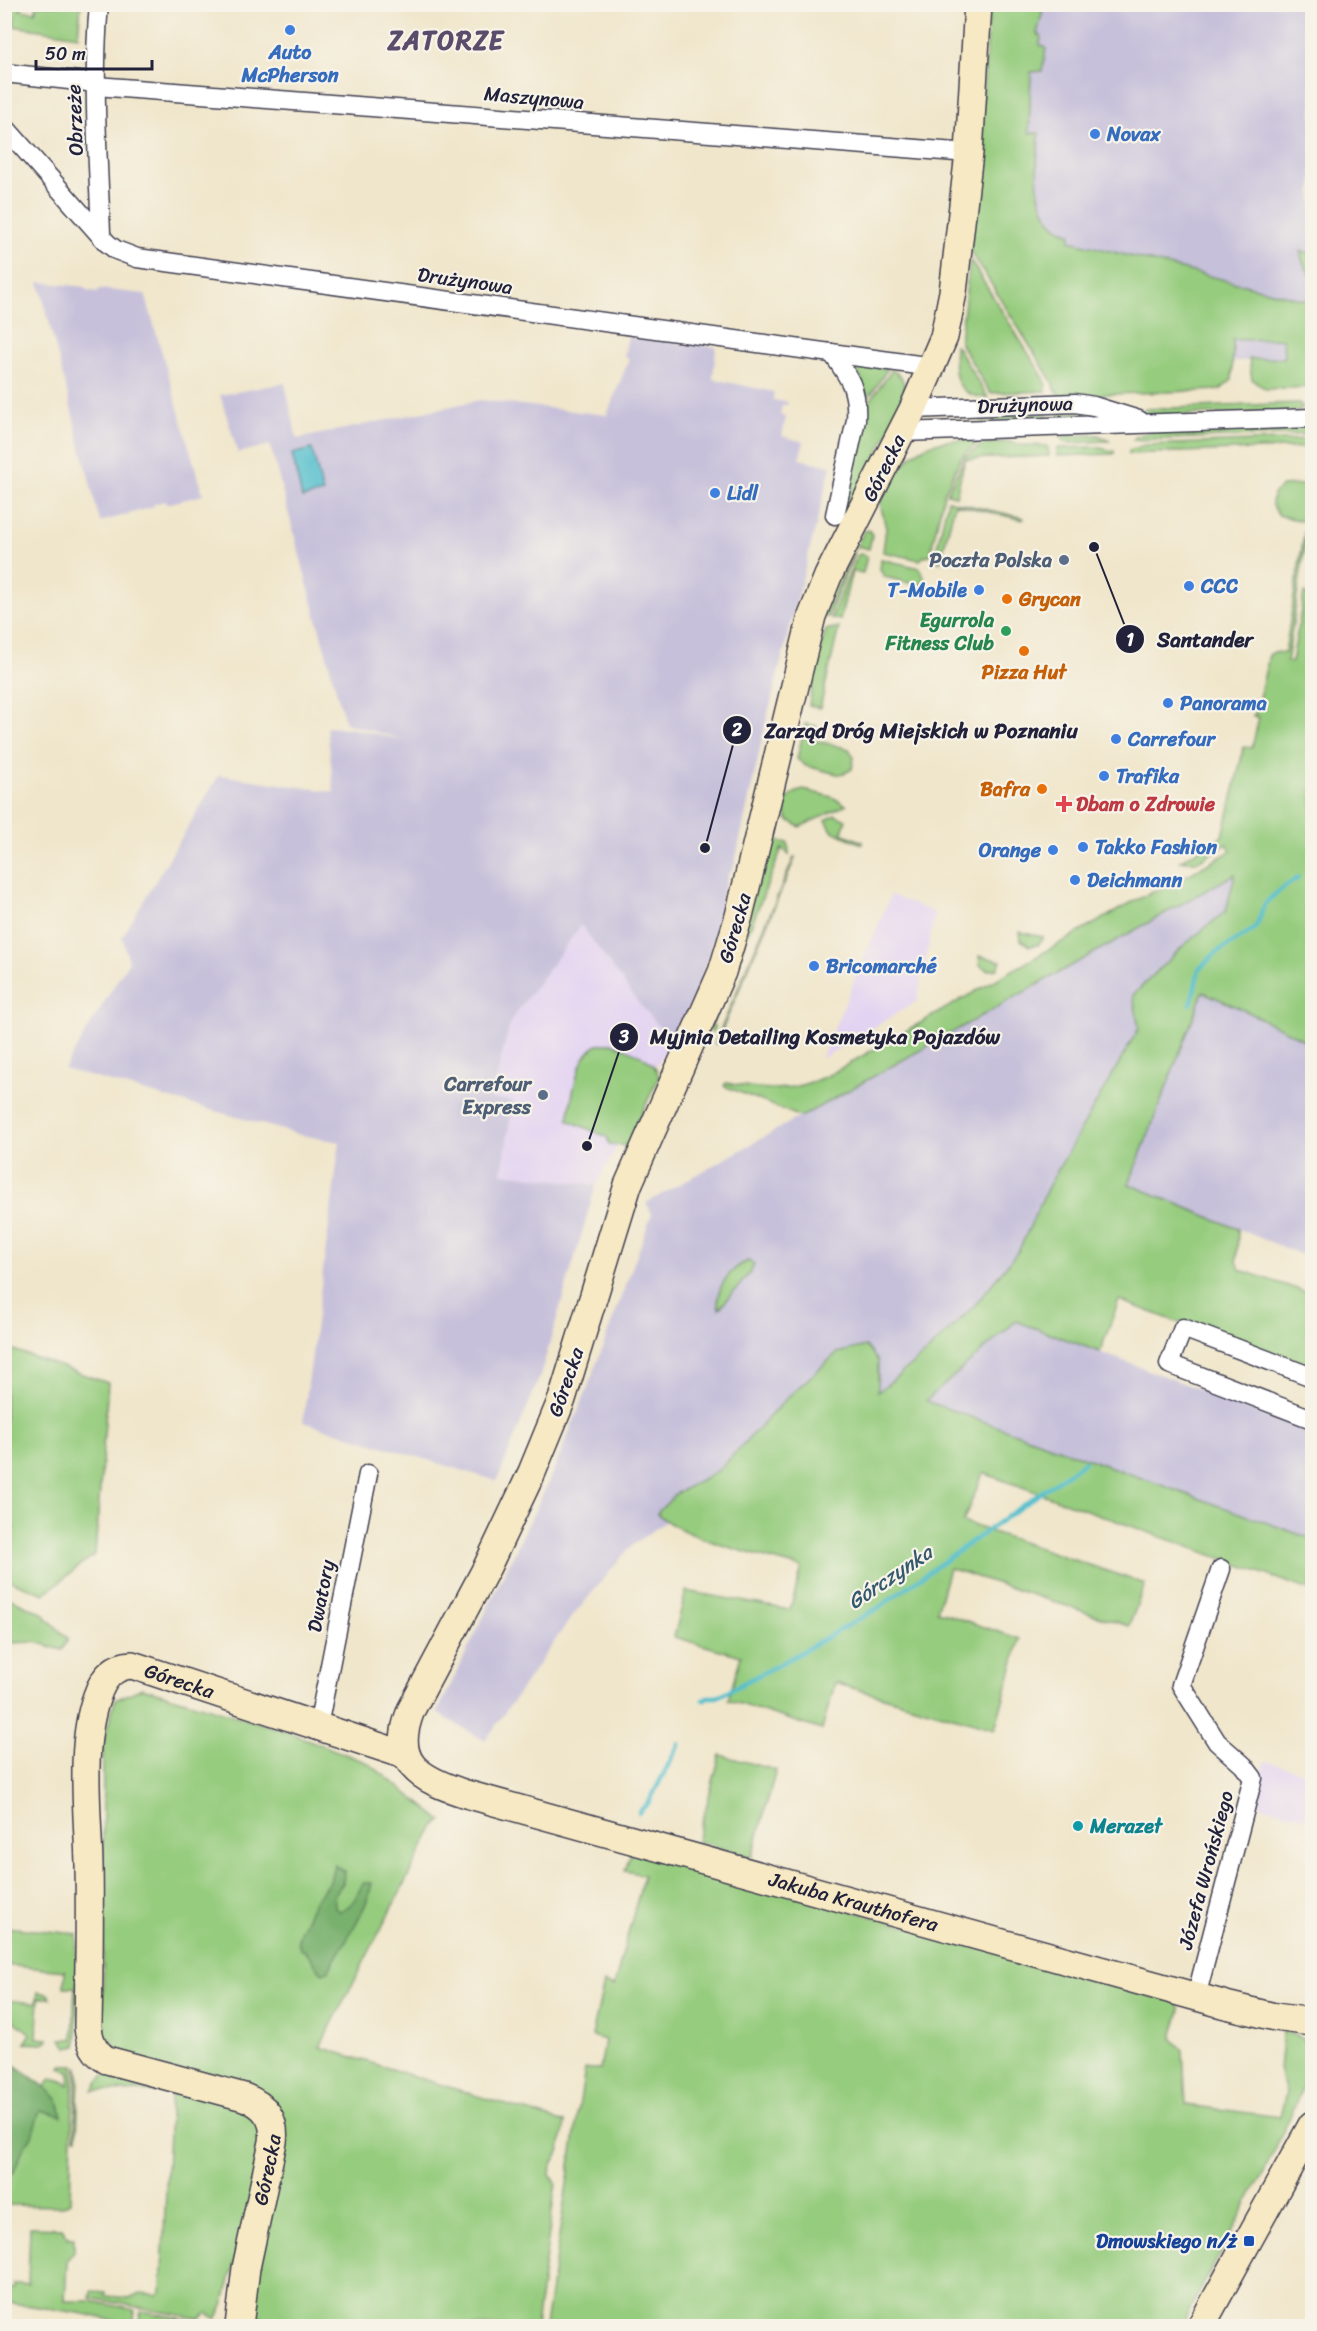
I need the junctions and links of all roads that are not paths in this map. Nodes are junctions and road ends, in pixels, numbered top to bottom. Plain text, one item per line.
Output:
1 (99, 4) edge
2 (978, 4) edge
3 (4, 73) edge
4 (96, 86) junction
5 (4, 126) edge
6 (969, 153) junction
7 (101, 233) junction
8 (832, 353) junction
9 (933, 367) junction
10 (1312, 418) edge
11 (908, 420) junction
12 (1150, 424) junction
13 (835, 515) dead end
14 (1312, 1377) edge
15 (1312, 1419) edge
16 (368, 1473) dead end
17 (1221, 1569) dead end
18 (318, 1726) junction
19 (405, 1755) junction
20 (1196, 1997) junction
21 (1306, 2025) edge
22 (1312, 2125) edge
23 (246, 2268) junction
24 (224, 2326) edge
25 (239, 2326) edge
26 (1201, 2326) edge

1 - 4 street, Obrzeże
2 - 6 street, Górecka
3 - 4 street, Maszynowa
4 - 6 street, Maszynowa
4 - 7 street, Obrzeże
5 - 7 street, Drużynowa
6 - 9 street, Górecka
7 - 8 street, Drużynowa
8 - 9 street, Drużynowa
8 - 13 street
9 - 11 street, Górecka
10 - 12 street, Drużynowa
11 - 12 street, Drużynowa
11 - 12 street, Drużynowa
11 - 19 street, Górecka
14 - 15 street
16 - 18 street, Dwatory
17 - 20 street, Józefa Wrońskiego
18 - 19 street, Górecka
18 - 23 street, Górecka
19 - 20 street, Jakuba Krauthofera
20 - 21 street, Jakuba Krauthofera
22 - 26 street
23 - 24 street, Górecka
23 - 25 street, Górecka

